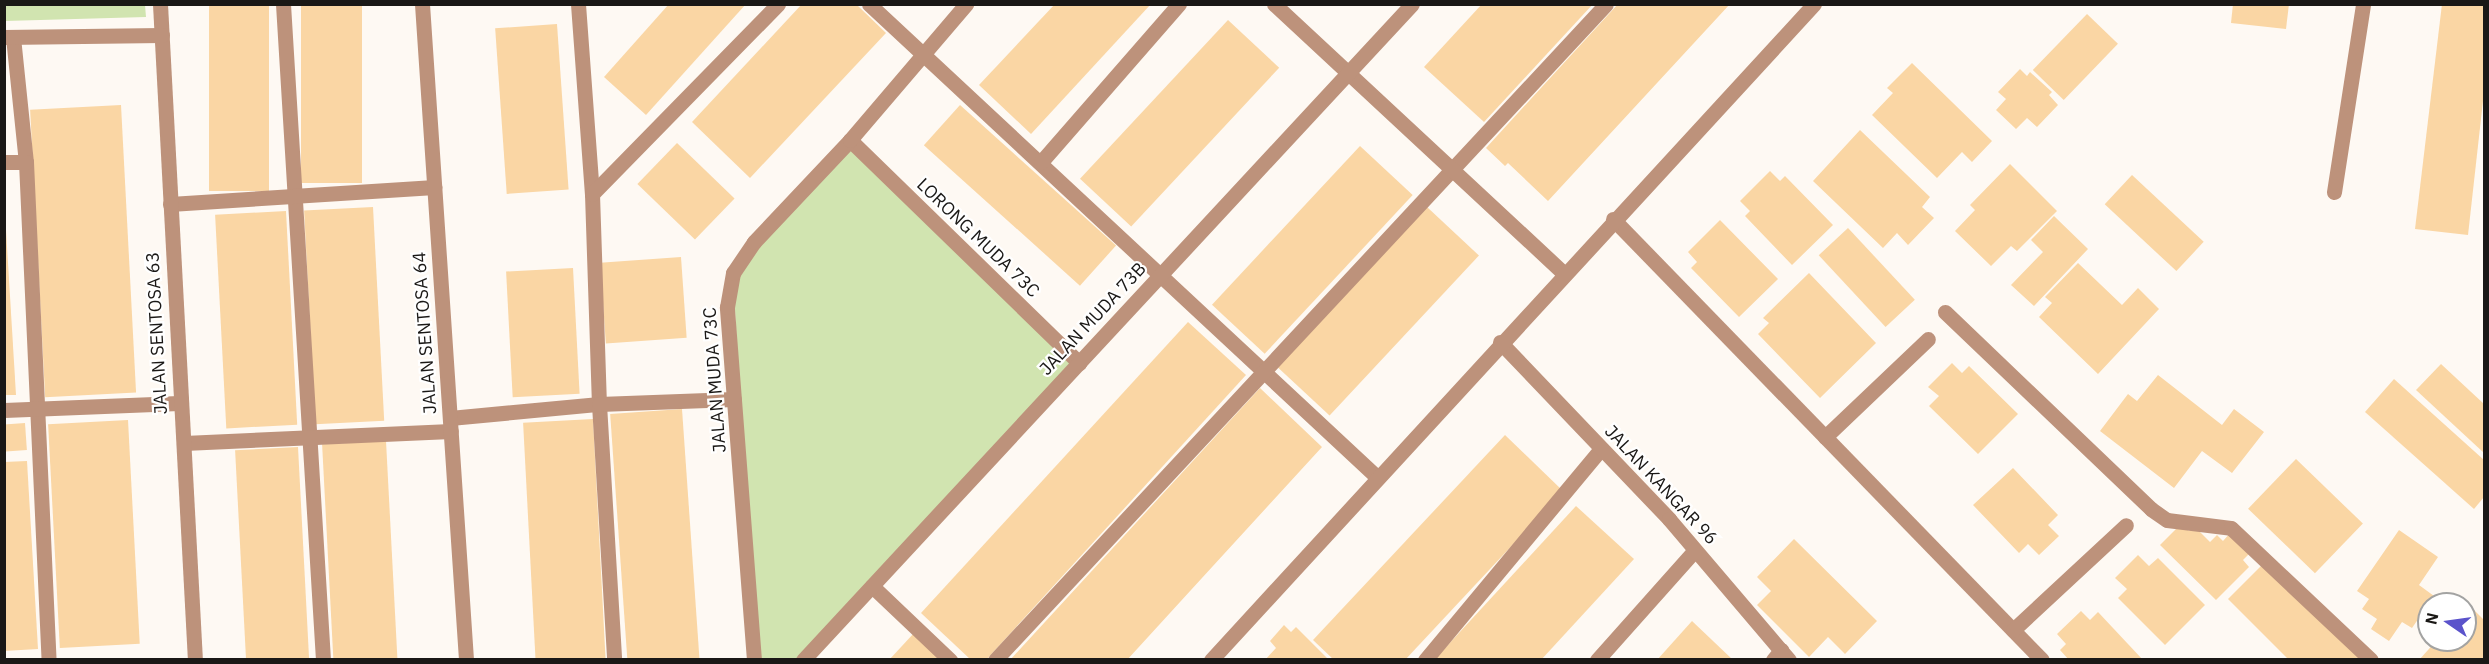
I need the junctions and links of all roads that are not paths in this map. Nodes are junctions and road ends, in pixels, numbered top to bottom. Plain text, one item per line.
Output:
1 (160, 4) edge
2 (283, 4) edge
3 (422, 4) edge
4 (578, 4) edge
5 (778, 4) edge
6 (869, 4) edge
7 (966, 4) edge
8 (1179, 4) edge
9 (1274, 4) edge
10 (1412, 4) edge
11 (1606, 4) edge
12 (1814, 4) edge
13 (2363, 4) edge
14 (162, 35) junction
15 (9, 37) edge
16 (923, 52) junction
17 (1348, 73) junction
18 (850, 140) junction
19 (4, 162) edge
20 (26, 162) junction
21 (1041, 162) junction
22 (1452, 169) junction
23 (434, 187) junction
24 (2334, 192) dead end
25 (592, 194) junction
26 (295, 196) junction
27 (170, 204) junction
28 (1613, 219) junction
29 (1563, 273) junction
30 (1160, 275) junction
31 (1945, 312) dead end
32 (1928, 339) dead end
33 (1500, 342) junction
34 (1079, 363) junction
35 (1263, 370) junction
36 (734, 399) junction
37 (179, 403) junction
38 (599, 404) junction
39 (35, 407) junction
40 (4, 410) edge
41 (451, 424) junction
42 (1825, 437) junction
43 (309, 439) junction
44 (184, 443) junction
45 (1601, 449) junction
46 (1377, 477) junction
47 (2126, 525) dead end
48 (1695, 550) junction
49 (872, 586) junction
50 (2013, 630) junction
51 (1781, 656) edge
52 (49, 660) edge
53 (195, 660) edge
54 (323, 660) edge
55 (466, 660) edge
56 (614, 660) edge
57 (754, 660) edge
58 (803, 660) edge
59 (950, 660) edge
60 (995, 660) edge
61 (1211, 660) edge
62 (1425, 660) edge
63 (1597, 660) edge
64 (2042, 660) edge
65 (2371, 660) edge

1 - 14 street, JALAN SENTOSA 63
2 - 26 street
3 - 23 street, JALAN SENTOSA 64
4 - 25 street
5 - 25 street
6 - 16 street
7 - 16 street, JALAN MUDA 73C
8 - 21 street
9 - 17 street
10 - 17 street, JALAN MUDA 73B
11 - 22 street
12 - 28 street
13 - 24 street
14 - 15 street
14 - 27 street, JALAN SENTOSA 63
15 - 20 street
16 - 18 street, JALAN MUDA 73C
16 - 21 street
17 - 22 street
17 - 30 street, JALAN MUDA 73B
18 - 34 street, LORONG MUDA 73C
18 - 36 street, JALAN MUDA 73C
19 - 20 street
20 - 39 street
21 - 30 street
22 - 29 street
22 - 35 street
23 - 26 street
23 - 41 street, JALAN SENTOSA 64
25 - 38 street
26 - 27 street
26 - 43 street
27 - 37 street, JALAN SENTOSA 63
28 - 29 street
28 - 42 street
29 - 33 street
30 - 34 street, JALAN MUDA 73B
30 - 35 street
31 - 65 street
32 - 42 street
33 - 45 street, JALAN KANGAR 96
33 - 46 street
34 - 49 street, JALAN MUDA 73B
35 - 46 street
35 - 60 street
36 - 38 street
36 - 57 street, JALAN MUDA 73C
37 - 39 street
37 - 44 street, JALAN SENTOSA 63
38 - 41 street
38 - 56 street
39 - 40 street
39 - 52 street
41 - 43 street
41 - 55 street, JALAN SENTOSA 64
42 - 50 street
43 - 44 street
43 - 54 street
44 - 53 street, JALAN SENTOSA 63
45 - 48 street, JALAN KANGAR 96
45 - 62 street
46 - 61 street
47 - 50 street
48 - 51 street, JALAN KANGAR 96
48 - 63 street
49 - 58 street, JALAN MUDA 73B
49 - 59 street
50 - 64 street

